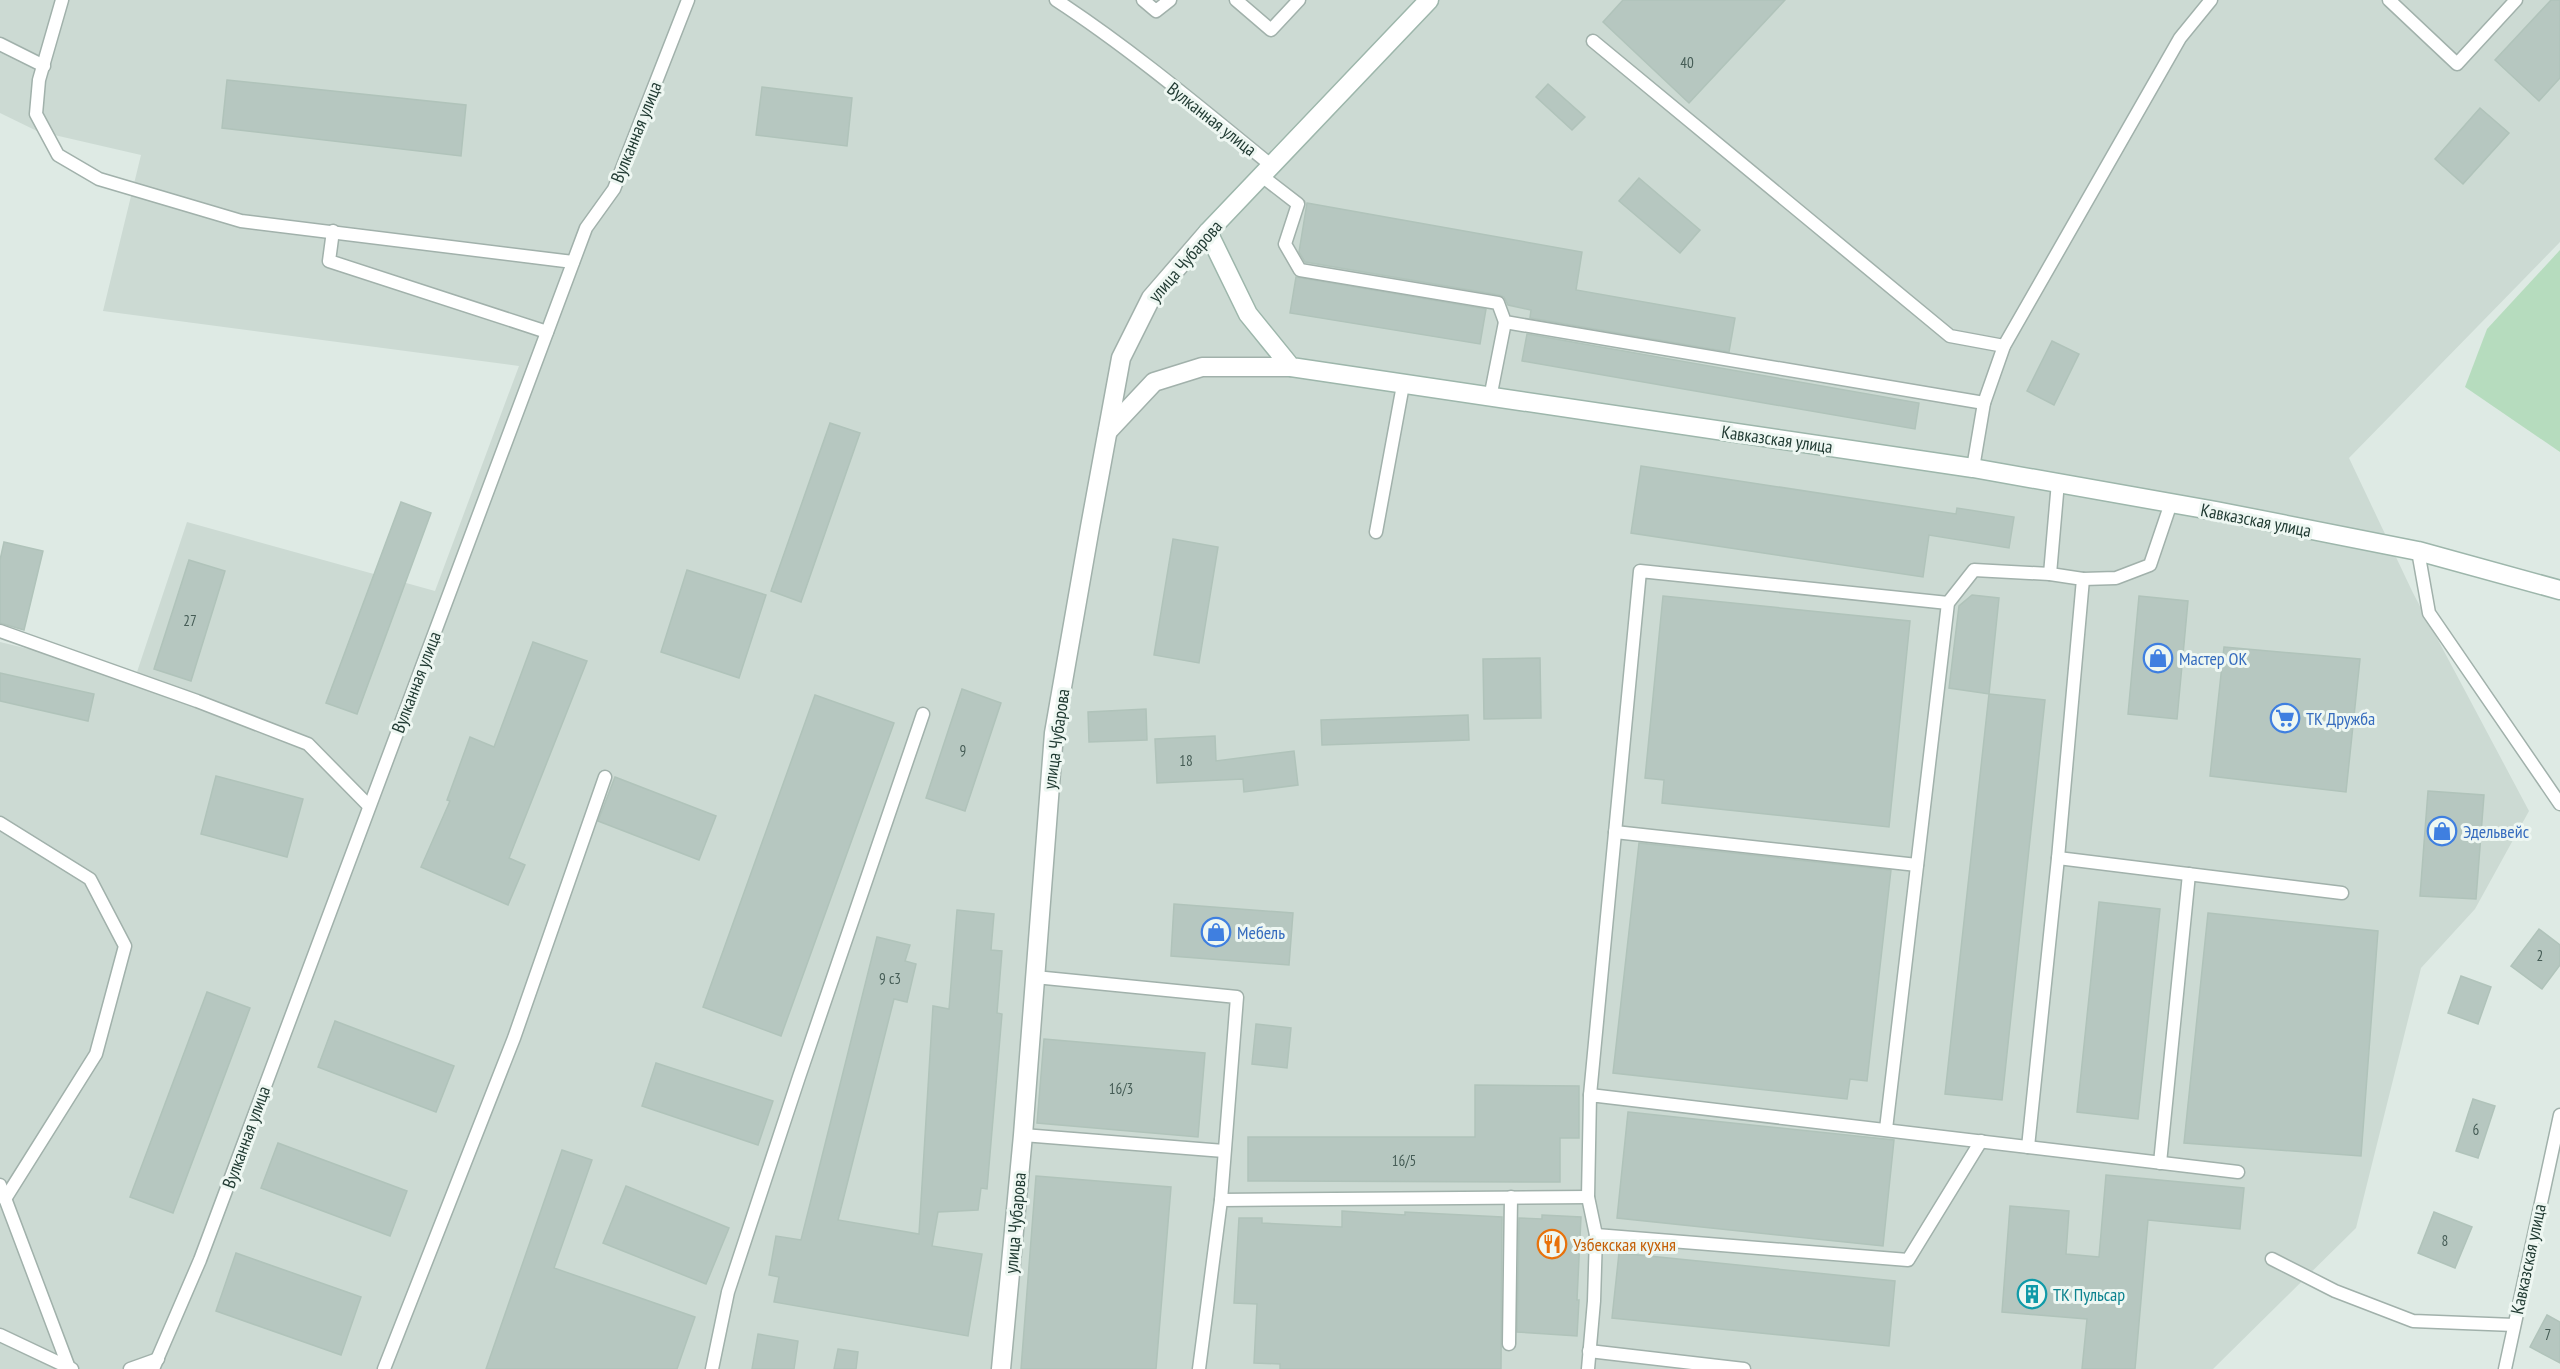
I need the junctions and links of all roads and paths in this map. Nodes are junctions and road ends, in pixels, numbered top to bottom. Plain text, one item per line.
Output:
1 (62, 0) edge
2 (688, 0) edge
3 (1056, 0) edge
4 (1143, 0) edge
5 (1170, 0) edge
6 (1236, 0) edge
7 (1299, 0) edge
8 (1429, 0) edge
9 (2211, 0) edge
10 (2389, 0) edge
11 (2516, 0) edge
12 (1593, 41) dead end
13 (0, 44) edge
14 (44, 66) junction
15 (1267, 172) junction
16 (333, 231) junction
17 (1208, 232) junction
18 (573, 262) junction
19 (1504, 321) junction
20 (547, 332) junction
21 (2004, 346) junction
22 (1291, 367) junction
23 (1403, 385) junction
24 (1490, 398) junction
25 (1984, 403) junction
26 (1108, 431) junction
27 (1973, 468) junction
28 (2058, 482) junction
29 (2171, 503) junction
30 (1376, 532) dead end
31 (2418, 551) junction
32 (2050, 574) junction
33 (2083, 579) junction
34 (2560, 590) edge
35 (1948, 603) junction
36 (0, 632) edge
37 (923, 714) dead end
38 (605, 777) dead end
39 (2560, 804) edge
40 (369, 806) junction
41 (0, 823) edge
42 (1615, 832) junction
43 (2058, 858) junction
44 (1917, 865) junction
45 (2189, 874) junction
46 (2342, 893) dead end
47 (1035, 977) junction
48 (1590, 1095) junction
49 (2560, 1115) edge
50 (1886, 1129) junction
51 (1023, 1135) junction
52 (1981, 1141) junction
53 (2028, 1147) junction
54 (1224, 1151) junction
55 (2160, 1162) junction
56 (2238, 1172) dead end
57 (0, 1185) edge
58 (1511, 1197) junction
59 (1588, 1197) junction
60 (5, 1198) junction
61 (1221, 1200) junction
62 (1596, 1235) junction
63 (2272, 1259) dead end
64 (2514, 1324) junction
65 (0, 1335) edge
66 (1509, 1344) dead end
67 (1589, 1351) junction
68 (155, 1364) edge
69 (70, 1368) edge
70 (130, 1369) edge
71 (384, 1369) edge
72 (711, 1369) edge
73 (1001, 1369) edge
74 (1199, 1369) edge
75 (1588, 1369) edge
76 (1744, 1369) edge
77 (2505, 1369) edge

1 - 14 lane
2 - 18 lane, Вулканная улица
3 - 15 lane, Вулканная улица
4 - 5 lane
6 - 7 lane
8 - 15 main road, Вулканная улица
9 - 21 lane
10 - 11 lane
12 - 21 lane
13 - 14 lane
14 - 16 lane
15 - 17 main road, улица Чубарова
15 - 19 lane
16 - 18 lane
16 - 20 lane
17 - 22 main road
17 - 26 main road, улица Чубарова
18 - 20 lane, Вулканная улица
19 - 24 lane
19 - 25 lane
20 - 40 lane, Вулканная улица
21 - 25 lane
22 - 23 main road, Кавказская улица
22 - 26 main road, Кавказская улица
23 - 24 main road, Кавказская улица
23 - 30 lane
24 - 27 main road, Кавказская улица
25 - 27 lane
26 - 47 main road, улица Чубарова
27 - 28 main road, Кавказская улица
28 - 29 main road, Кавказская улица
28 - 32 lane
29 - 31 main road, Кавказская улица
29 - 33 lane
31 - 34 main road, Кавказская улица
31 - 39 lane
32 - 33 lane
32 - 35 lane
33 - 43 lane
35 - 42 lane
35 - 44 lane
36 - 40 lane
37 - 72 lane
38 - 71 lane
40 - 68 lane, Вулканная улица
41 - 60 lane
42 - 44 lane
42 - 48 lane
43 - 45 lane
43 - 53 lane
44 - 50 lane
45 - 46 lane
45 - 55 lane
47 - 51 main road, улица Чубарова
47 - 54 lane
48 - 50 lane
48 - 59 lane
49 - 64 lane, Кавказская улица
50 - 52 lane
51 - 54 lane
51 - 73 main road, улица Чубарова
52 - 53 lane
52 - 62 lane
53 - 55 lane
54 - 61 lane
55 - 56 lane
57 - 60 lane
58 - 59 lane
58 - 61 lane
58 - 66 lane
59 - 62 lane
60 - 69 lane
61 - 74 lane
62 - 67 lane
63 - 64 lane
64 - 77 lane, Кавказская улица
65 - 69 lane
67 - 75 lane
67 - 76 lane
68 - 70 lane

